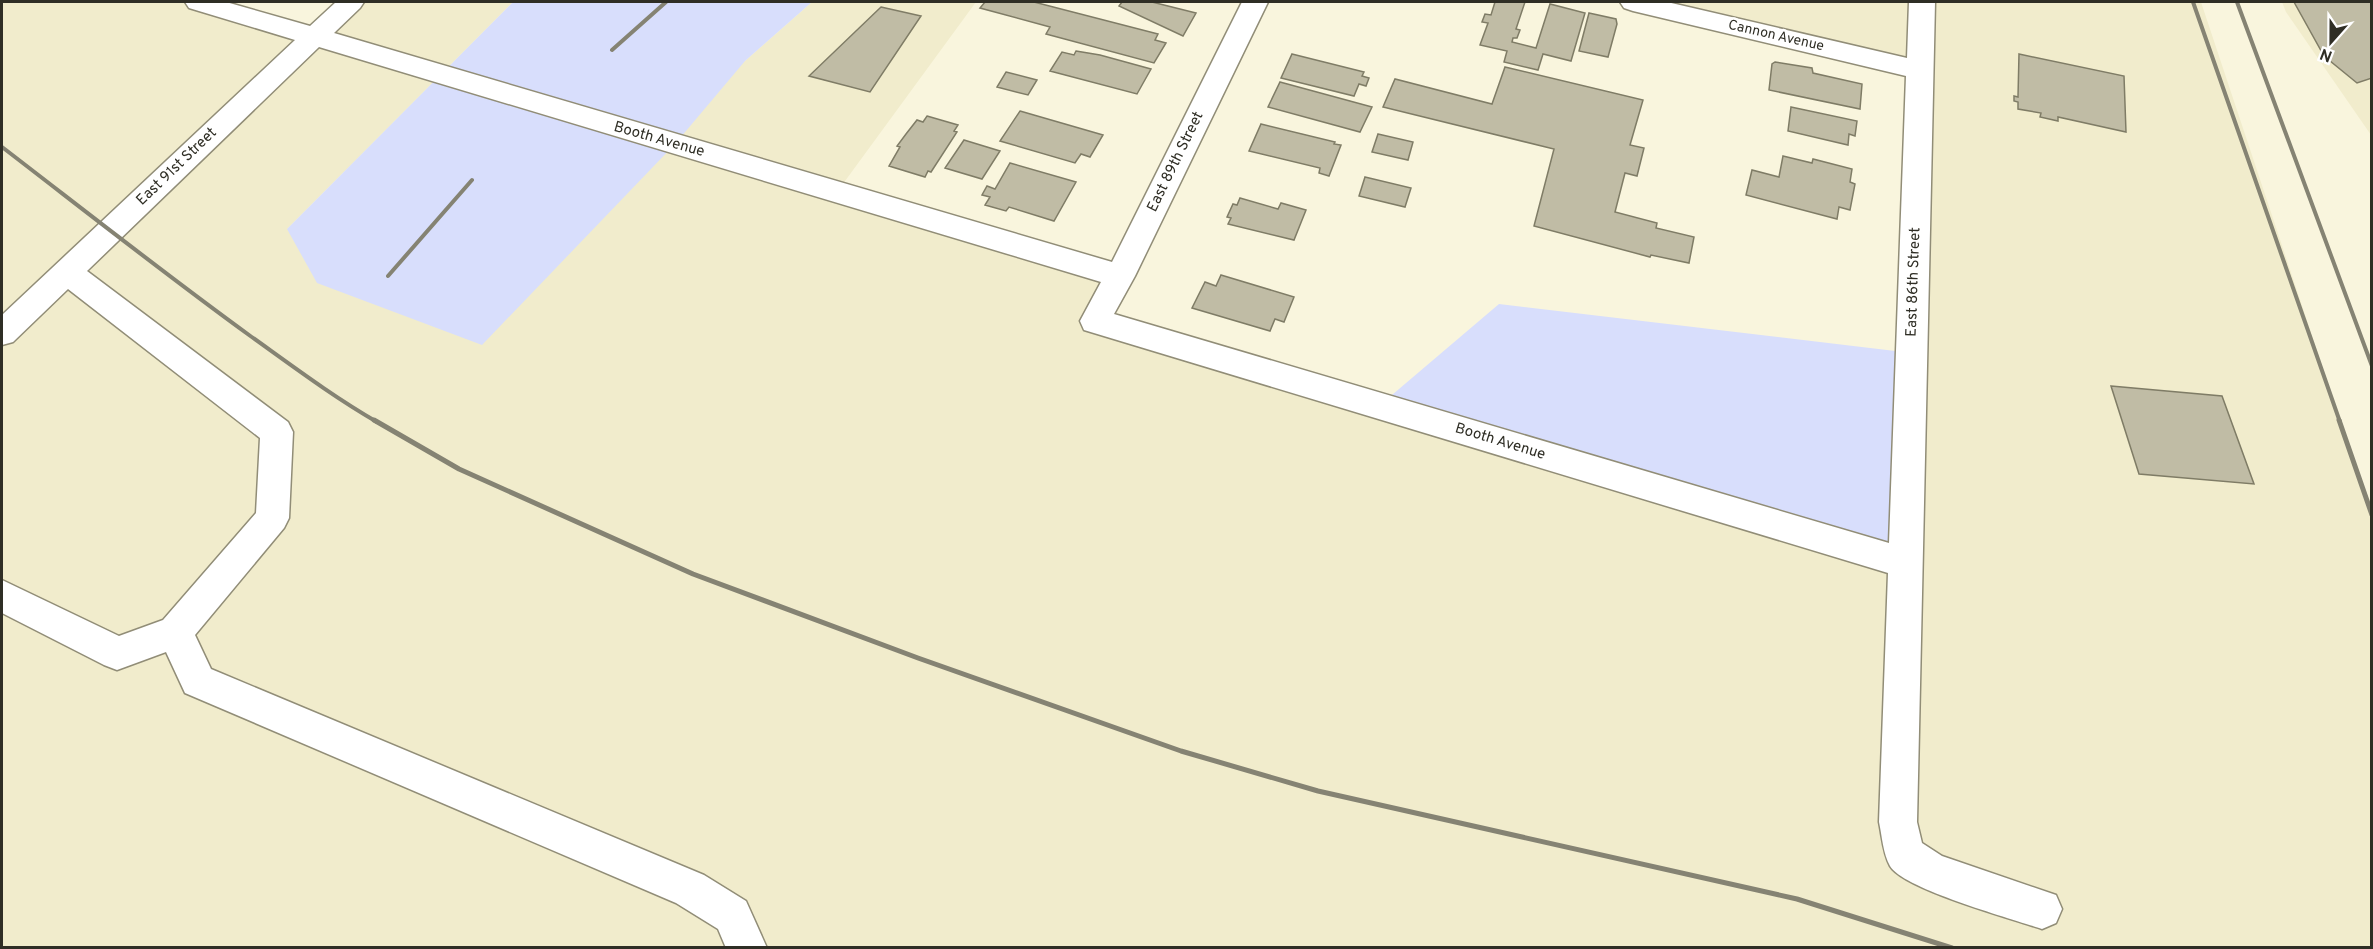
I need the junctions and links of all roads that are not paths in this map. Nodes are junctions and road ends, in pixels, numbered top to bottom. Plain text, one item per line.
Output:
1 (198, 2) edge
2 (351, 2) edge
3 (1255, 2) edge
4 (1633, 2) edge
5 (1922, 2) edge
6 (314, 36) junction
7 (1920, 70) junction
8 (67, 272) junction
9 (1120, 276) junction
10 (1095, 321) joint
11 (2, 333) edge
12 (1905, 563) junction
13 (2, 596) edge
14 (175, 632) junction
15 (2042, 909) dead end
16 (747, 948) edge

1 - 6 street, Booth Avenue
2 - 6 street, East 91st Street
3 - 9 street, East 89th Street
4 - 7 street, Cannon Avenue
5 - 7 street, East 86th Street
6 - 8 street, East 91st Street
6 - 9 street, Booth Avenue
7 - 12 street, East 86th Street
8 - 11 street, East 91st Street
8 - 14 street
9 - 10 street, East 89th Street
10 - 12 street, Booth Avenue
12 - 15 street, East 86th Street
13 - 14 street
14 - 16 street

